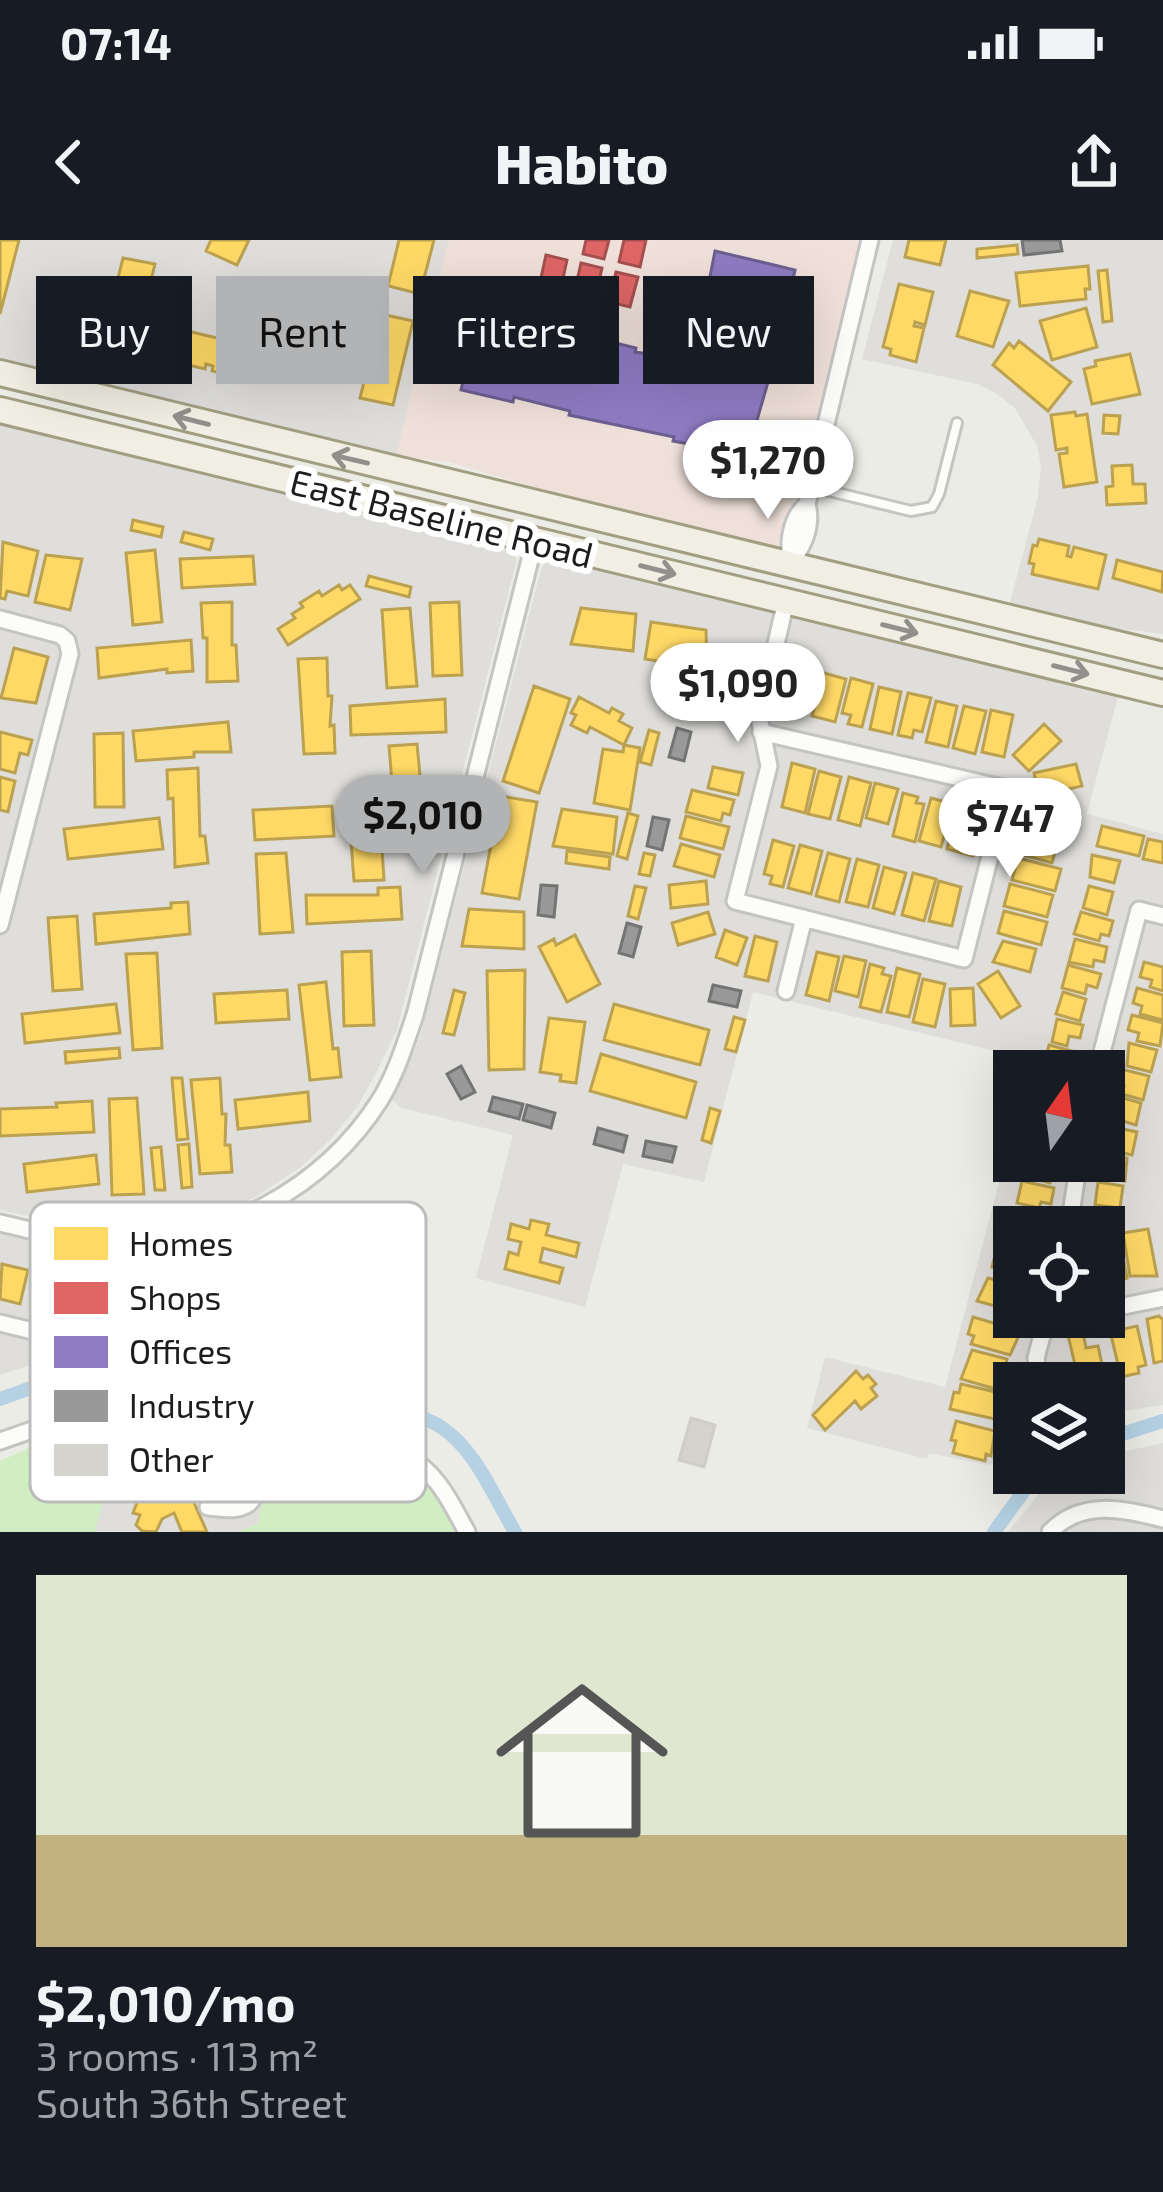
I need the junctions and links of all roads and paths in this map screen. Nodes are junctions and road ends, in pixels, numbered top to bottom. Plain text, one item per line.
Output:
1 (870, 240) edge
2 (0, 373) edge
3 (0, 410) edge
4 (957, 423) dead end
5 (304, 448) junction
6 (297, 482) junction
7 (809, 496) junction
8 (542, 505) junction
9 (535, 540) junction
10 (790, 565) junction
11 (786, 601) junction
12 (0, 619) edge
13 (1121, 645) junction
14 (1163, 656) edge
15 (1112, 680) junction
16 (1163, 693) edge
17 (761, 732) junction
18 (1163, 916) edge
19 (804, 918) junction
20 (1, 919) edge
21 (786, 992) dead end
22 (1102, 1050) edge
23 (278, 1200) joint
24 (274, 1202) edge
25 (0, 1223) edge
26 (30, 1229) edge
27 (1163, 1298) edge
28 (1125, 1306) edge
29 (0, 1323) edge
30 (30, 1330) edge
31 (30, 1432) edge
32 (0, 1441) edge
33 (426, 1473) edge
34 (250, 1502) edge
35 (208, 1507) dead end
36 (1163, 1519) edge
37 (467, 1532) edge
38 (1050, 1532) edge

1 - 7 street
5 -> 2 main road, East Baseline Road
3 - 6 main road, East Baseline Road
4 - 7 lane
5 - 6 main road
8 -> 5 main road, East Baseline Road
6 - 9 main road, East Baseline Road
7 - 10 street
8 - 9 main road
8 - 10 main road, East Baseline Road
9 -> 11 main road, East Baseline Road
9 - 23 street
10 - 11 main road
10 - 13 main road, East Baseline Road
11 -> 15 main road, East Baseline Road
11 - 17 street
12 - 20 street
13 - 14 main road, East Baseline Road
13 - 15 main road
15 - 16 main road, East Baseline Road
17 - 19 street
17 - 19 street
18 - 22 street
19 - 21 street
23 - 24 street
25 - 26 street
27 - 28 street
29 - 30 street
31 - 32 street
33 - 37 street
34 - 35 street
36 - 38 street

